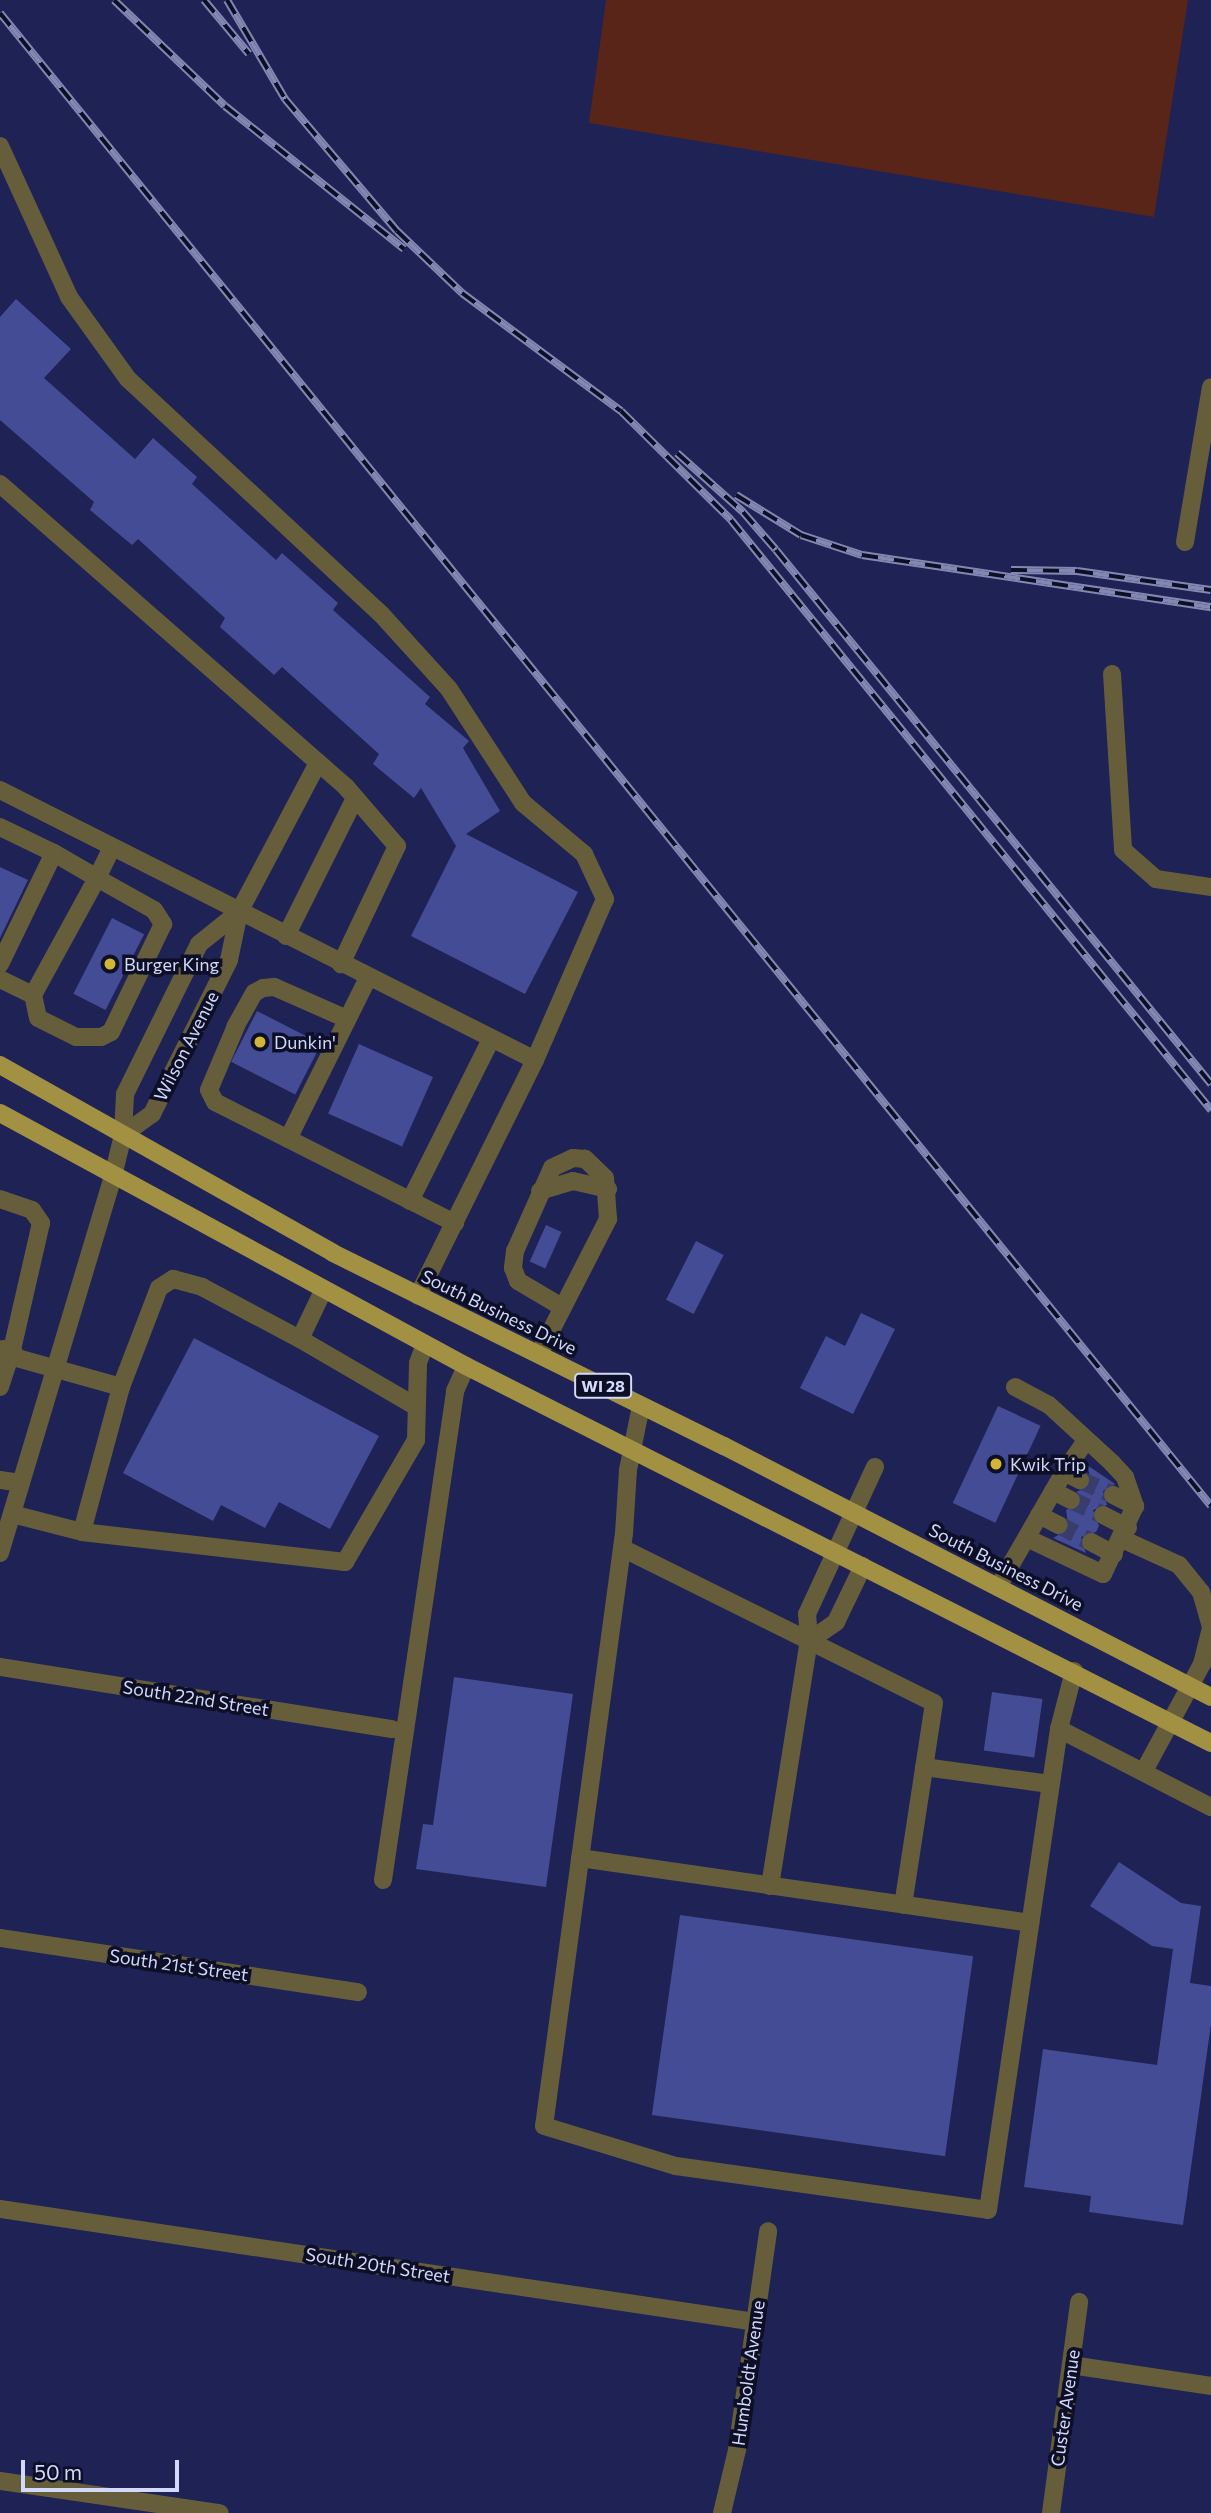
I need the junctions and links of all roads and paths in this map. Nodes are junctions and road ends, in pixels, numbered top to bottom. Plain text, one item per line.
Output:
1 (0, 146) edge
2 (1211, 387) edge
3 (0, 485) edge
4 (1185, 542) dead end
5 (1112, 674) dead end
6 (318, 763) junction
7 (0, 790) edge
8 (355, 798) junction
9 (0, 827) edge
10 (112, 847) junction
11 (54, 853) junction
12 (96, 878) junction
13 (1211, 887) edge
14 (239, 912) junction
15 (286, 936) junction
16 (0, 964) edge
17 (341, 964) junction
18 (368, 978) junction
19 (0, 979) edge
20 (33, 995) junction
21 (347, 1020) junction
22 (491, 1039) junction
23 (535, 1060) junction
24 (0, 1065) edge
25 (0, 1113) edge
26 (123, 1135) junction
27 (288, 1139) junction
28 (113, 1176) junction
29 (0, 1199) edge
30 (410, 1201) junction
31 (455, 1223) junction
32 (323, 1291) junction
33 (418, 1296) junction
34 (562, 1307) junction
35 (300, 1339) junction
36 (425, 1344) junction
37 (6, 1349) edge
38 (539, 1354) junction
39 (466, 1366) junction
40 (54, 1369) junction
41 (0, 1387) edge
42 (121, 1387) junction
43 (1015, 1387) dead end
44 (415, 1406) junction
45 (642, 1406) junction
46 (1086, 1441) junction
47 (632, 1448) junction
48 (875, 1467) dead end
49 (0, 1480) edge
50 (21, 1483) junction
51 (1054, 1491) junction
52 (1113, 1495) tunnel mouth
53 (1071, 1500) tunnel mouth
54 (1135, 1506) junction
55 (854, 1513) junction
56 (12, 1514) junction
57 (1040, 1515) junction
58 (1103, 1515) tunnel mouth
59 (1059, 1525) tunnel mouth
60 (82, 1532) junction
61 (1027, 1538) junction
62 (1121, 1540) junction
63 (1091, 1542) tunnel mouth
64 (1, 1548) edge
65 (622, 1548) junction
66 (835, 1551) junction
67 (863, 1566) junction
68 (998, 1587) junction
69 (809, 1641) junction
70 (0, 1667) edge
71 (1074, 1671) junction
72 (1190, 1686) junction
73 (1211, 1698) edge
74 (1171, 1721) junction
75 (392, 1729) dead end
76 (1059, 1729) junction
77 (1211, 1743) edge
78 (924, 1767) junction
79 (1144, 1771) junction
80 (1050, 1784) junction
81 (1211, 1807) edge
82 (580, 1858) junction
83 (383, 1880) dead end
84 (770, 1886) junction
85 (903, 1905) junction
86 (1030, 1923) junction
87 (0, 1938) edge
88 (358, 1992) dead end
89 (0, 2208) edge
90 (768, 2231) dead end
91 (1079, 2302) dead end
92 (755, 2322) junction
93 (1071, 2365) junction
94 (1211, 2386) edge
95 (0, 2482) edge
96 (220, 2513) edge
97 (722, 2513) edge
98 (1051, 2513) edge

1 - 23 street
2 - 4 street
3 - 6 street
5 - 13 street
6 - 8 street
6 - 14 street
7 - 10 street
8 - 15 street
8 - 17 street
9 - 11 street
10 - 12 street
10 - 14 street
11 - 12 street
11 - 16 street
12 - 20 street
12 - 20 street
14 - 15 street
14 - 26 street, Wilson Avenue
14 - 26 street, Wilson Avenue
15 - 17 street
17 - 18 street
18 - 21 street
18 - 22 street
19 - 20 street
21 - 27 street
21 - 27 street
22 - 23 street
22 - 30 street
23 - 31 street
24 - 26 main road, South Business Drive / WI 28
25 - 28 main road, WI 28
26 - 28 street, Wilson Avenue
26 - 33 main road, South Business Drive / WI 28
27 - 30 street
28 - 32 main road, WI 28
28 - 40 street, Wilson Avenue
29 - 37 street
30 - 31 street
31 - 33 street
32 - 35 street
32 - 36 main road, WI 28
33 - 38 main road, South Business Drive / WI 28
34 - 34 street
34 - 38 street
35 - 42 street
35 - 44 street
36 - 39 main road, WI 28
36 - 44 street
37 - 40 street
37 - 41 street
38 - 45 main road, South Business Drive / WI 28
39 - 47 main road, WI 28
39 - 83 street
40 - 42 street
40 - 50 street, Wilson Avenue
42 - 60 street
43 - 46 street
44 - 60 street
45 - 47 street
45 - 55 main road, South Business Drive / WI 28
46 - 51 street
46 - 54 street
47 - 65 street
47 - 66 main road, WI 28
48 - 55 street
49 - 50 street
50 - 56 street, Wilson Avenue
51 - 53 street
51 - 57 street
52 - 54 street
54 - 62 street
55 - 66 street
55 - 68 main road, South Business Drive / WI 28
56 - 60 street
56 - 64 street, Wilson Avenue
57 - 59 street
57 - 61 street
58 - 62 street
61 - 62 street
61 - 68 street
62 - 63 street
62 - 72 street
65 - 69 street
65 - 82 street
66 - 67 main road, WI 28
66 - 69 street
67 - 69 street
67 - 71 main road, WI 28
68 - 72 main road, South Business Drive / WI 28
69 - 78 street
69 - 84 street
70 - 75 street, South 22nd Street
71 - 74 main road, WI 28
71 - 76 street
72 - 73 main road, South Business Drive / WI 28
72 - 74 street
74 - 77 main road, WI 28
74 - 79 street
76 - 79 street
76 - 80 street
78 - 80 street
78 - 85 street
79 - 81 street
80 - 86 street
82 - 84 street
82 - 86 street
84 - 85 street
85 - 86 street
87 - 88 street, South 21st Street
89 - 92 street, South 20th Street
90 - 92 street, Humboldt Avenue
91 - 93 street, Custer Avenue
92 - 97 street, Humboldt Avenue
93 - 94 street
93 - 98 street, Custer Avenue
95 - 96 street

